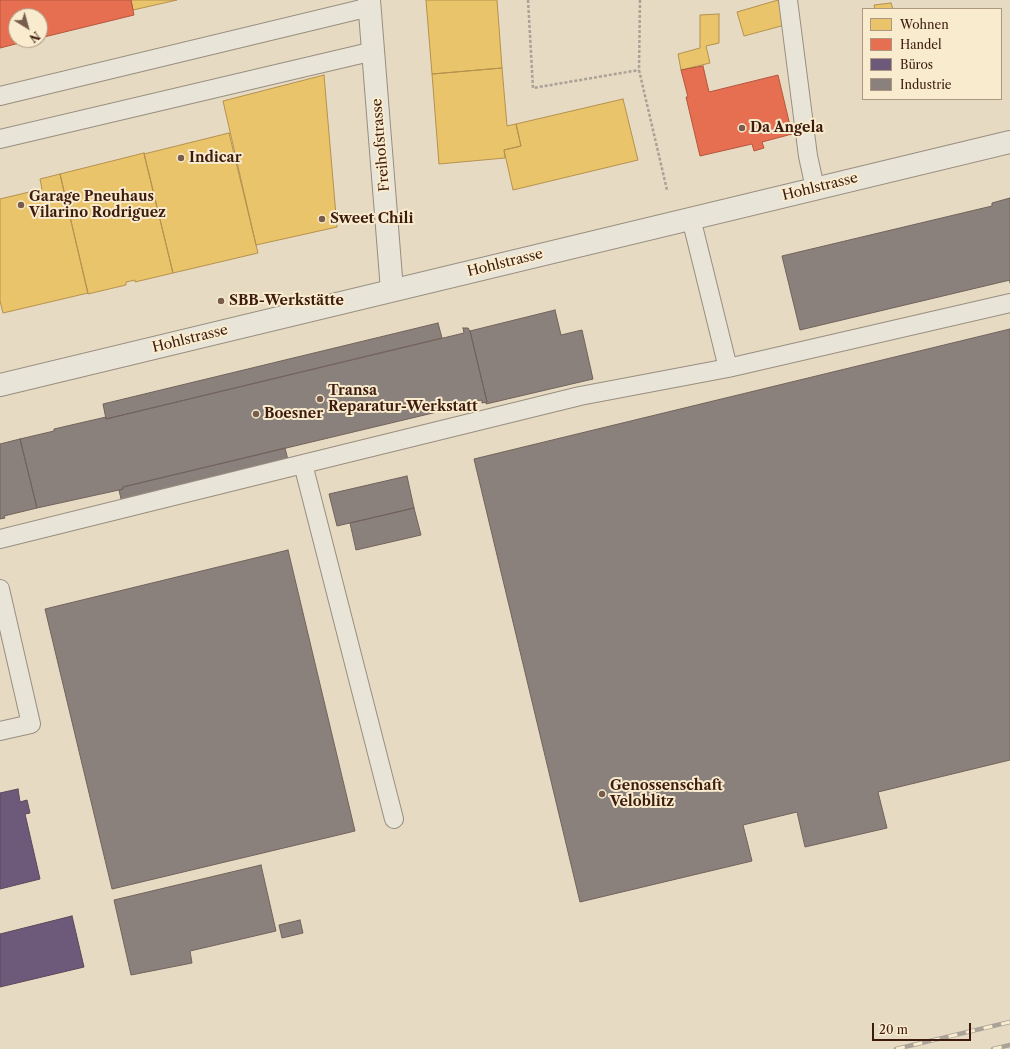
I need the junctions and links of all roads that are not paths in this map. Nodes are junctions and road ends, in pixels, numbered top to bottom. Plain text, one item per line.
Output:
1 (788, 0) edge
2 (370, 3) edge
3 (374, 51) junction
4 (0, 96) edge
5 (0, 139) edge
6 (1010, 142) edge
7 (815, 188) junction
8 (691, 218) junction
9 (392, 290) junction
10 (1010, 303) edge
11 (728, 368) junction
12 (0, 385) edge
13 (303, 464) junction
14 (0, 539) edge
15 (0, 590) edge
16 (0, 732) edge
17 (394, 819) dead end

1 - 7 lane
2 - 3 street, Freihofstrasse
2 - 4 lane
3 - 5 lane
3 - 9 street, Freihofstrasse
6 - 7 street, Hohlstrasse
7 - 8 street, Hohlstrasse
8 - 9 street, Hohlstrasse
8 - 11 lane
9 - 12 street, Hohlstrasse
10 - 11 lane
11 - 13 lane
13 - 14 lane
13 - 17 lane
15 - 16 lane

